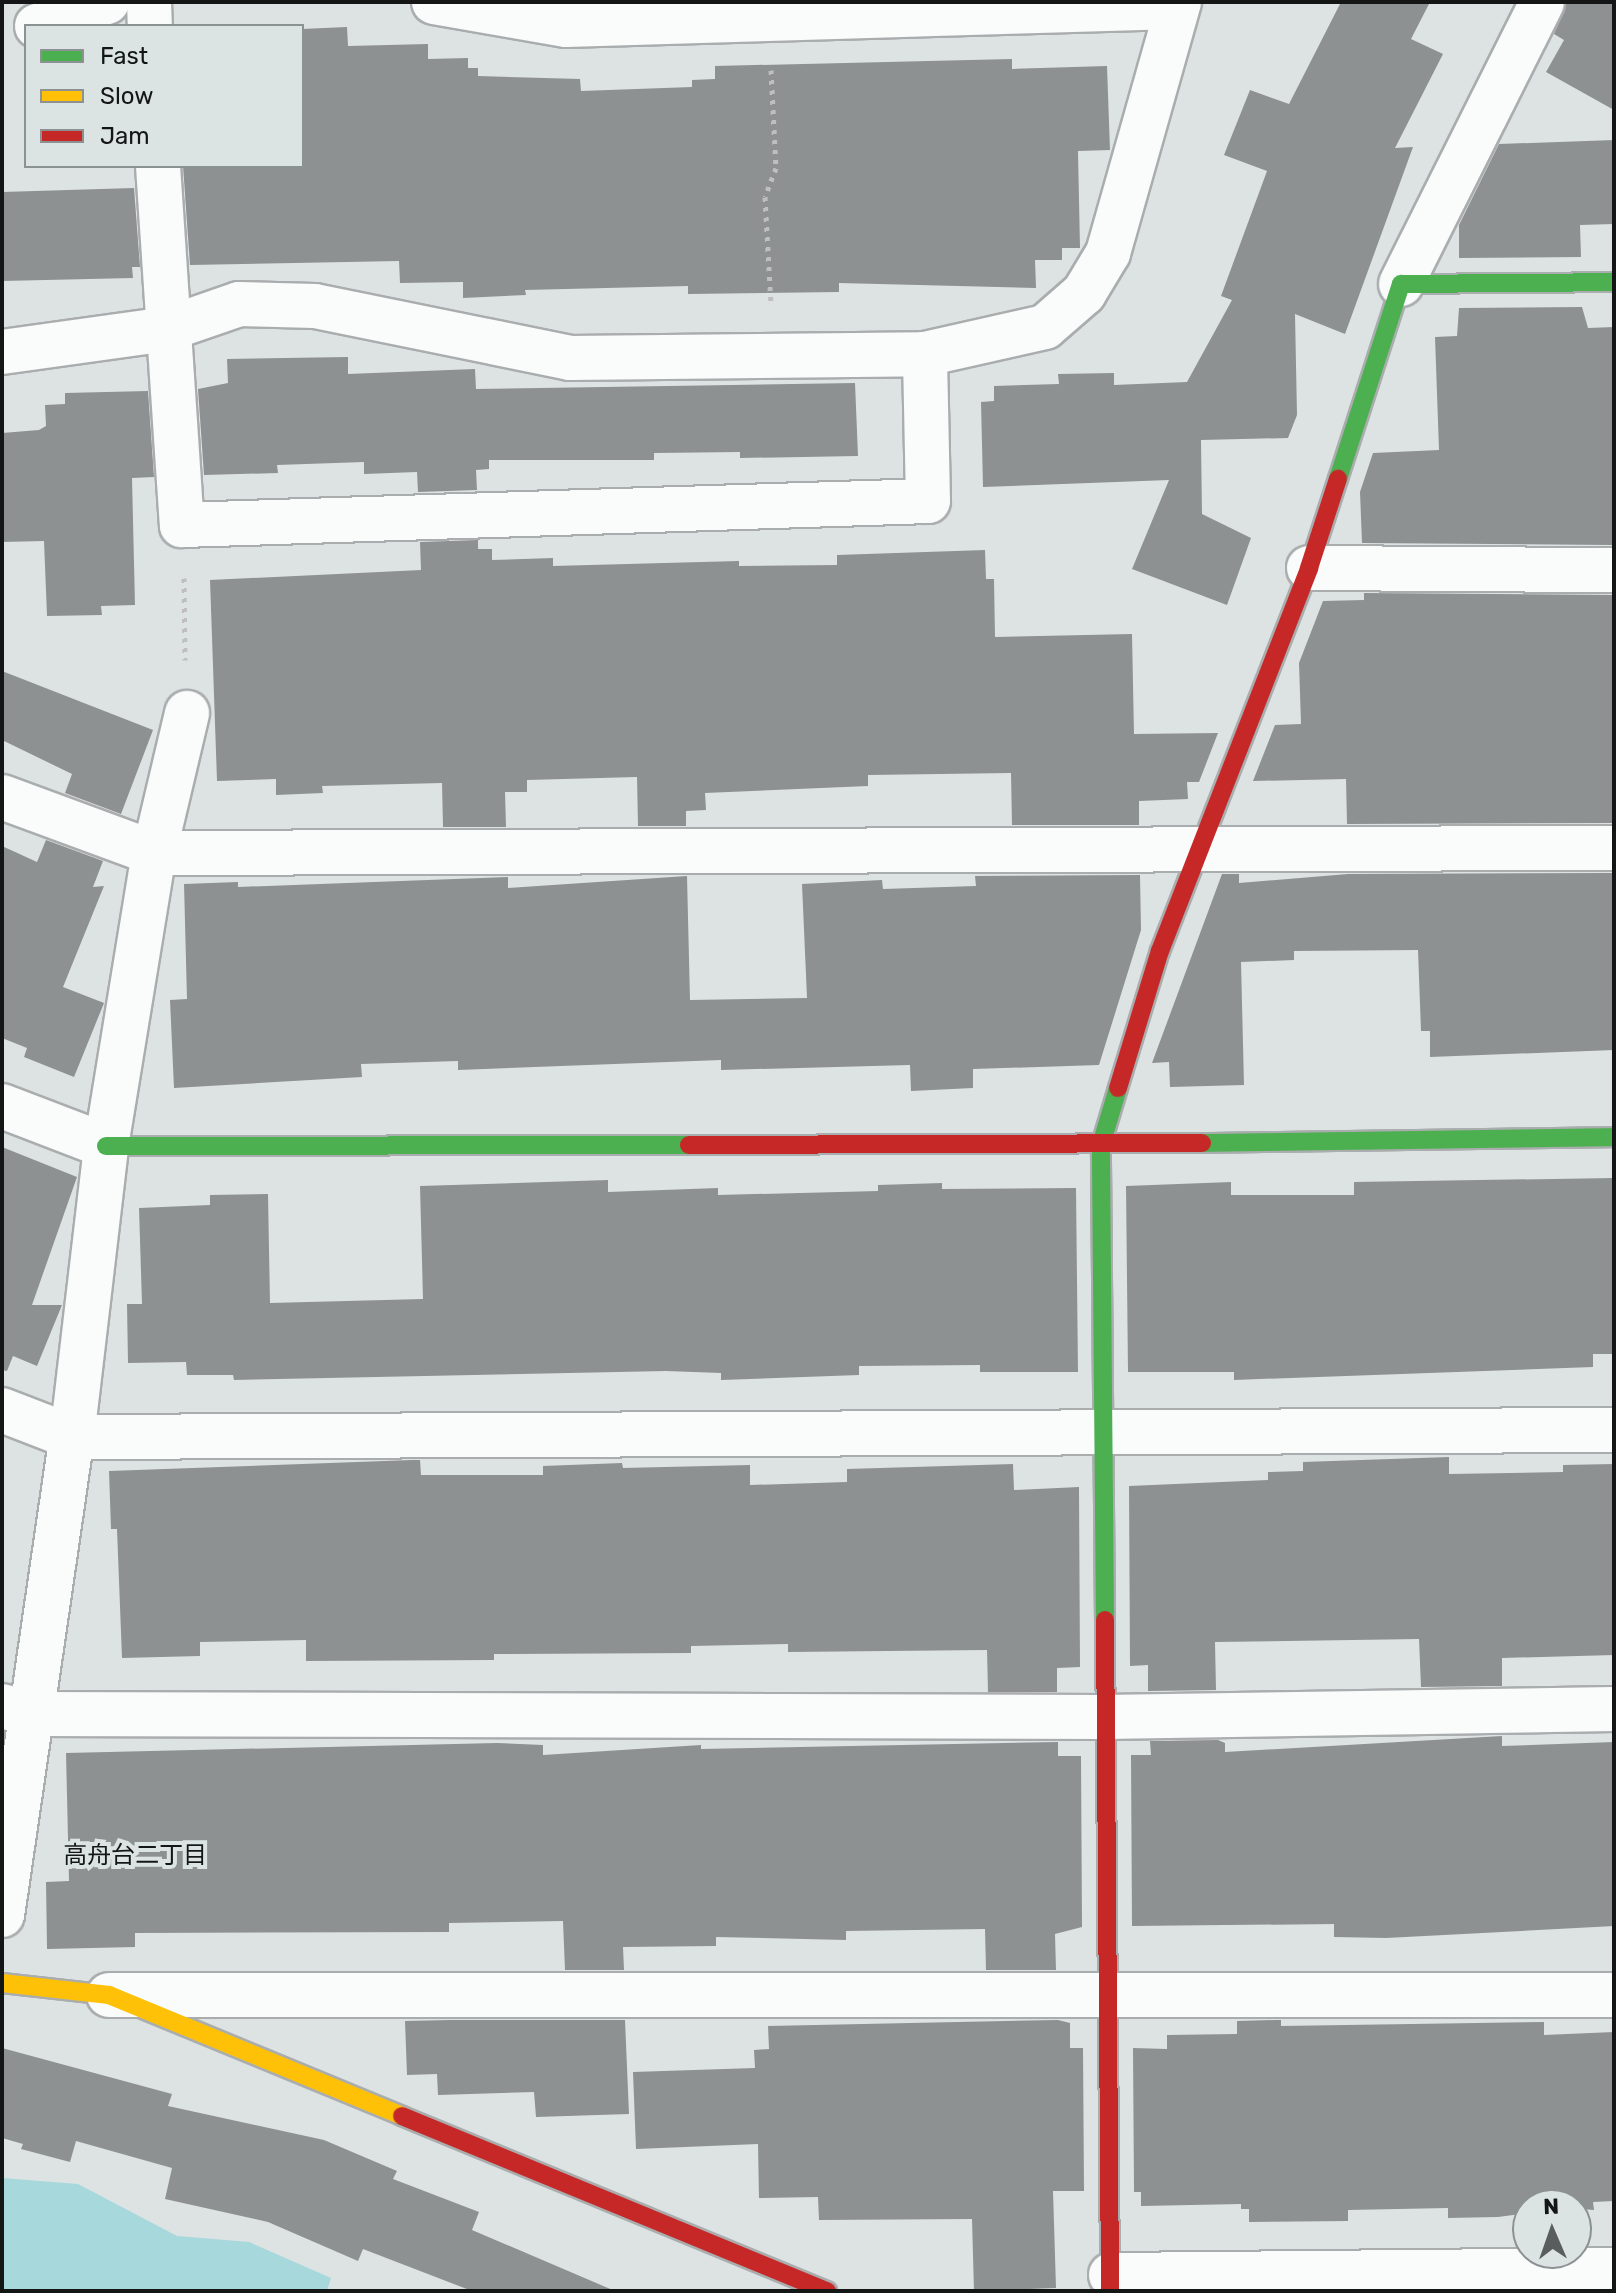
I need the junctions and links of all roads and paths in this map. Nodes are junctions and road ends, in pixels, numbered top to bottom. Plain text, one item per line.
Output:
1 (107, 2) edge
2 (149, 2) edge
3 (434, 2) edge
4 (1542, 2) edge
5 (1177, 4) edge
6 (768, 21) junction
7 (43, 24) edge
8 (150, 24) edge
9 (24, 31) edge
10 (2, 38) edge
11 (158, 168) edge
12 (1614, 282) edge
13 (1401, 284) junction
14 (167, 329) junction
15 (2, 352) edge
16 (774, 353) junction
17 (925, 354) junction
18 (182, 525) junction
19 (1309, 568) junction
20 (1614, 570) edge
21 (187, 713) joint
22 (2, 797) edge
23 (1614, 848) edge
24 (1199, 851) junction
25 (154, 853) junction
26 (2, 1106) edge
27 (1614, 1137) edge
28 (1101, 1145) junction
29 (106, 1146) junction
30 (2, 1410) edge
31 (1614, 1430) edge
32 (1100, 1435) junction
33 (72, 1437) junction
34 (1614, 1709) edge
35 (17, 1710) edge
36 (1103, 1717) junction
37 (2, 1915) edge
38 (2, 1983) edge
39 (1105, 1993) junction
40 (109, 1995) junction
41 (1614, 1995) edge
42 (1614, 2270) edge
43 (1111, 2283) edge
44 (827, 2291) edge

1 - 7 street
2 - 8 street
3 - 6 street
4 - 13 street
5 - 6 street
5 - 17 street
6 - 16 path
9 - 10 street
11 - 14 street
12 - 13 street
13 - 19 street
14 - 15 street
14 - 16 street
14 - 18 street
16 - 17 street
17 - 18 street
18 - 21 path
19 - 20 street
19 - 24 street
21 - 25 street
22 - 25 street
23 - 24 street
24 - 25 street
24 - 28 street
25 - 29 street
26 - 29 street
27 - 28 street
28 - 29 street
28 - 32 street
29 - 33 street
30 - 33 street
31 - 32 street
32 - 33 street
32 - 36 street
33 - 35 street
34 - 36 street
35 - 36 street
35 - 37 street
36 - 39 street
38 - 40 street
39 - 40 street
39 - 41 street
39 - 43 street
40 - 44 street
42 - 43 street

